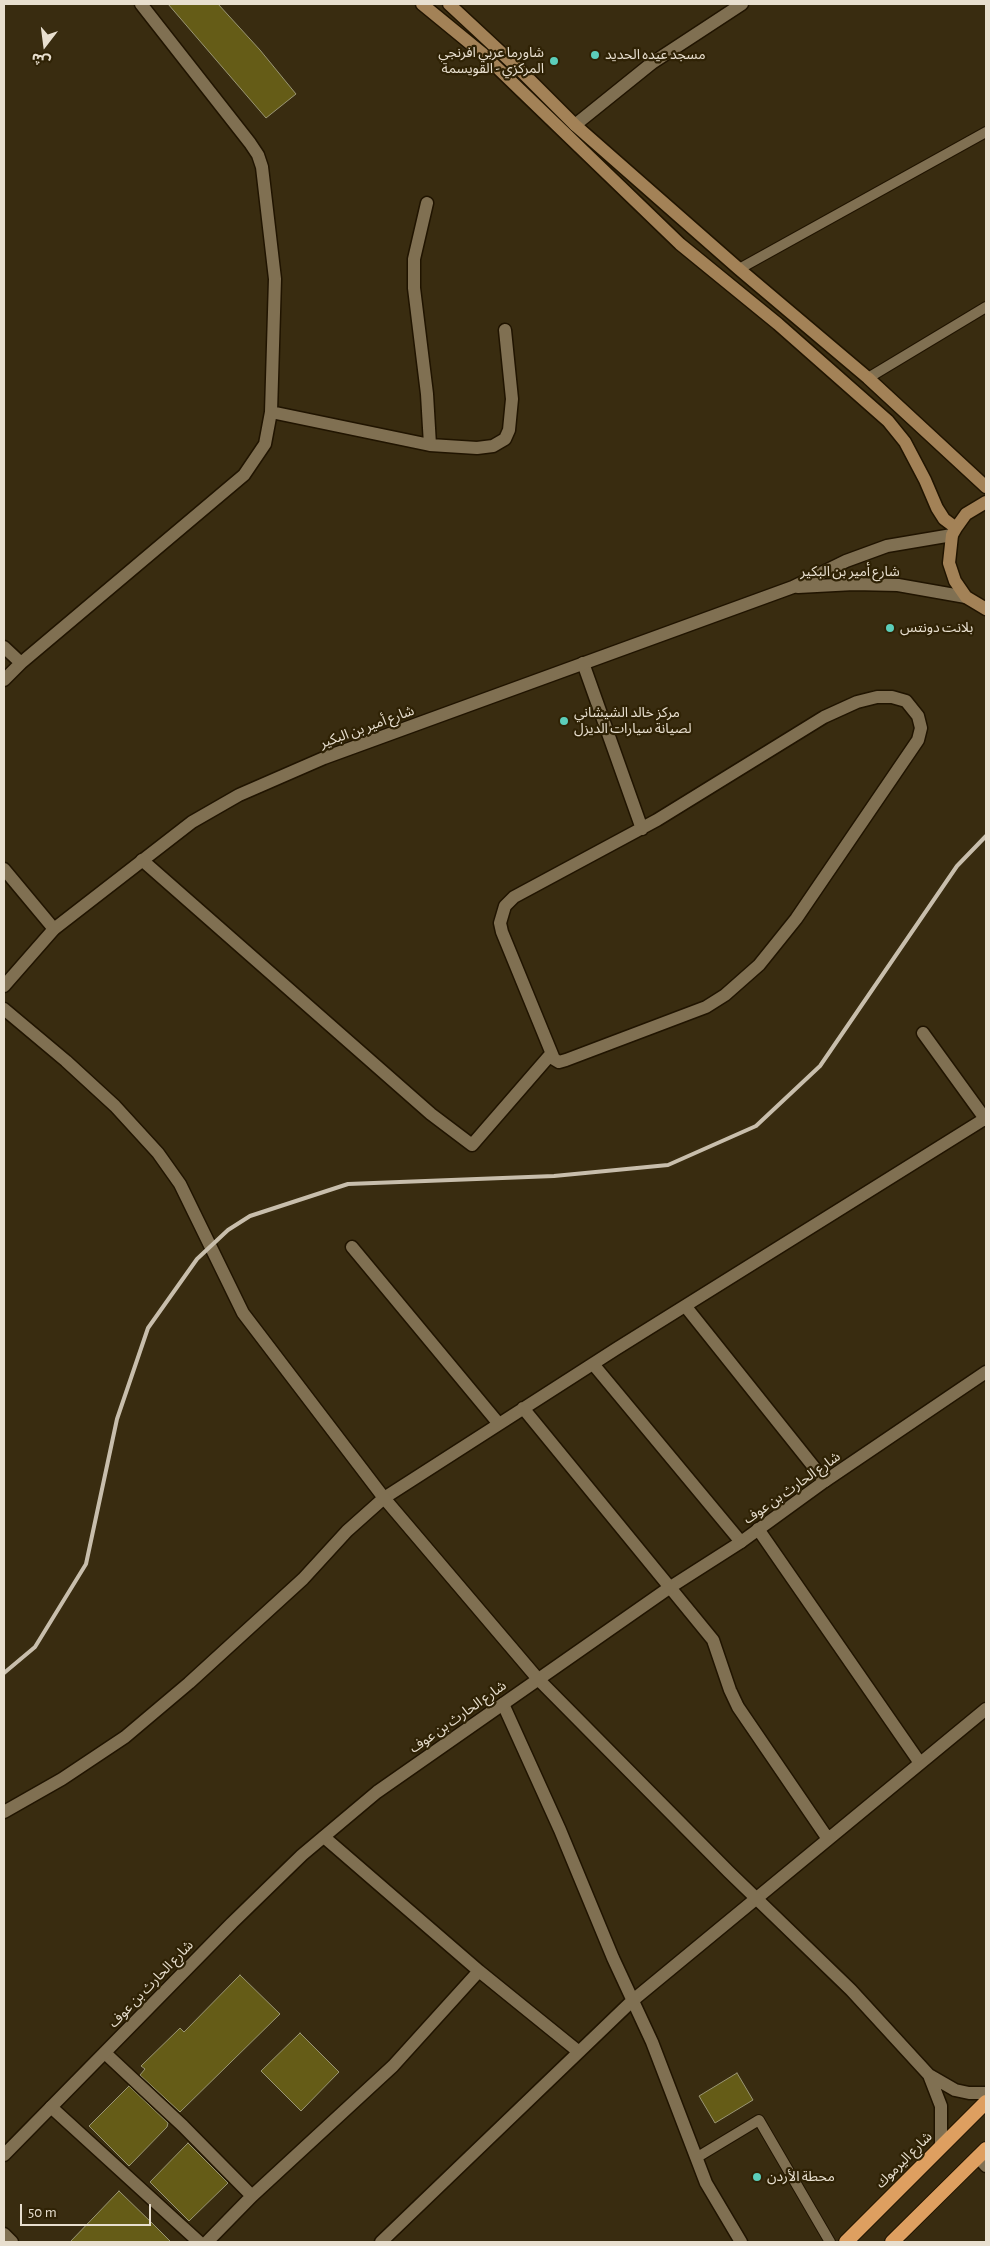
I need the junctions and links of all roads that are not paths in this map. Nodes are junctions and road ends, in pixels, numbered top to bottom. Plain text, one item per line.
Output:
1 (141, 4) edge
2 (422, 4) edge
3 (449, 4) edge
4 (742, 4) edge
5 (575, 125) junction
6 (986, 132) edge
7 (427, 203) dead end
8 (738, 269) junction
9 (986, 307) edge
10 (504, 330) dead end
11 (868, 378) junction
12 (271, 412) junction
13 (430, 445) junction
14 (986, 486) edge
15 (986, 502) edge
16 (954, 531) junction
17 (793, 588) junction
18 (966, 597) junction
19 (986, 609) edge
20 (4, 648) edge
21 (21, 663) junction
22 (583, 663) junction
23 (4, 680) edge
24 (642, 829) junction
25 (142, 860) junction
26 (4, 869) edge
27 (54, 929) junction
28 (4, 986) edge
29 (4, 1009) edge
30 (923, 1033) dead end
31 (552, 1054) junction
32 (986, 1119) edge
33 (352, 1247) dead end
34 (686, 1307) junction
35 (593, 1364) junction
36 (986, 1372) edge
37 (523, 1408) junction
38 (498, 1424) junction
39 (825, 1481) junction
40 (384, 1498) junction
41 (758, 1529) junction
42 (741, 1542) junction
43 (669, 1588) junction
44 (538, 1679) junction
45 (503, 1704) junction
46 (986, 1708) edge
47 (920, 1763) junction
48 (4, 1812) edge
49 (324, 1837) junction
50 (828, 1839) junction
51 (758, 1898) junction
52 (479, 1971) junction
53 (632, 2002) junction
54 (579, 2052) junction
55 (105, 2053) junction
56 (929, 2075) junction
57 (986, 2094) edge
58 (986, 2102) edge
59 (51, 2108) junction
60 (941, 2146) junction
61 (5, 2152) edge
62 (696, 2158) junction
63 (983, 2158) edge
64 (252, 2196) junction
65 (4, 2234) edge
66 (12, 2242) edge
67 (199, 2242) edge
68 (207, 2242) edge
69 (381, 2242) edge
70 (741, 2242) edge
71 (830, 2242) edge
72 (846, 2242) edge
73 (892, 2242) edge

1 - 12 street
2 - 16 main road
3 - 5 main road
4 - 5 street
5 - 8 main road
6 - 8 lane
7 - 13 street
8 - 11 main road
9 - 11 lane
10 - 13 street
11 - 14 main road
12 - 13 street
12 - 21 street
15 - 16 main road
16 - 17 street, شارع أمير بن البكير
16 - 18 main road
17 - 18 street, شارع أمير بن البكير
17 - 22 street, شارع أمير بن البكير
18 - 19 main road
20 - 21 street
21 - 23 street
22 - 24 street
22 - 25 street, شارع أمير بن البكير
24 - 31 street
24 - 31 street
25 - 27 street, شارع أمير بن البكير
25 - 31 street
26 - 27 street
27 - 28 street, شارع أمير بن البكير
29 - 40 street
30 - 32 street
32 - 34 street
33 - 38 street
34 - 35 street
34 - 39 street
35 - 37 street
35 - 42 street
36 - 39 street, شارع الحارث بن عوف
37 - 38 street
37 - 43 street
38 - 40 street
39 - 41 street, شارع الحارث بن عوف
40 - 44 street
40 - 48 street
41 - 42 street, شارع الحارث بن عوف
41 - 47 street
42 - 43 street, شارع الحارث بن عوف
43 - 44 street, شارع الحارث بن عوف
43 - 50 street
44 - 45 street, شارع الحارث بن عوف
44 - 51 street
45 - 49 street, شارع الحارث بن عوف
45 - 53 street
46 - 47 street
47 - 50 street
49 - 52 street
49 - 55 street, شارع الحارث بن عوف
50 - 51 street
51 - 53 street
51 - 56 street
52 - 54 street
52 - 64 street
53 - 54 street
53 - 62 street
54 - 69 street
55 - 59 street, شارع الحارث بن عوف
55 - 64 street
56 - 57 street
56 - 60 street
58 - 60 highway, شارع اليرموك
59 - 61 street, شارع الحارث بن عوف
59 - 67 street
60 - 72 highway, شارع اليرموك
62 - 70 street
62 - 71 lane
63 - 73 highway
64 - 68 street
65 - 66 street

